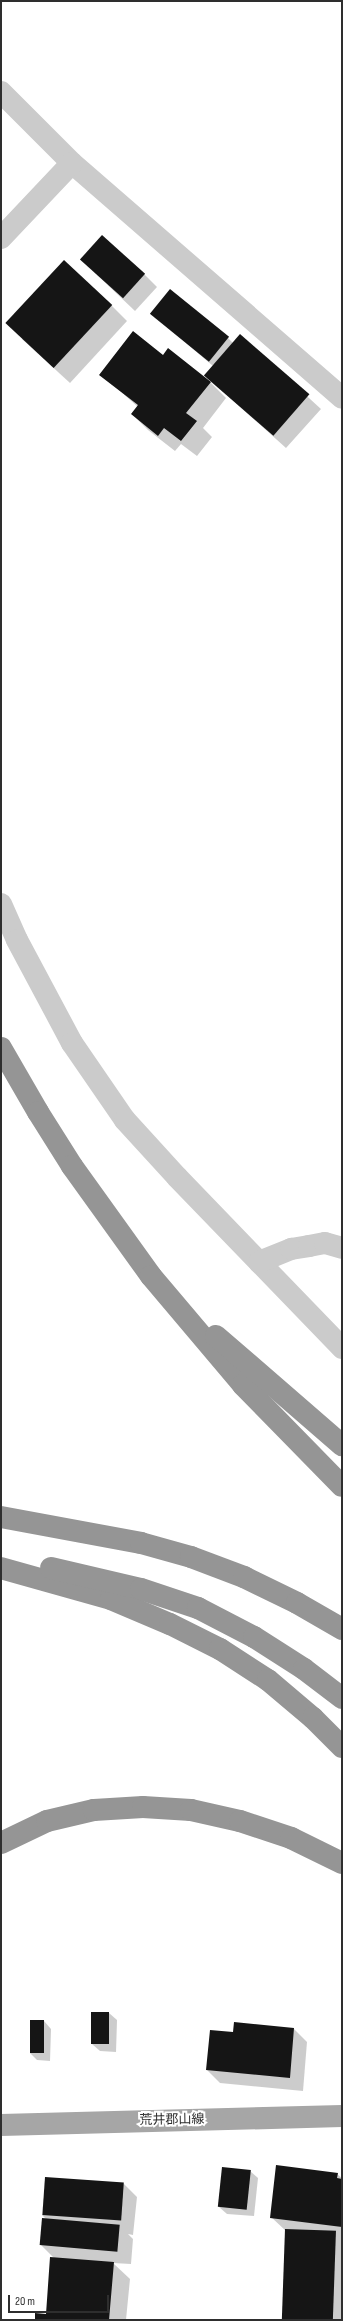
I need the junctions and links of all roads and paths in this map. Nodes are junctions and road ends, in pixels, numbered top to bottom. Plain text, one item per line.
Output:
1 (1, 92) edge
2 (72, 162) junction
3 (1, 238) edge
4 (342, 398) edge
5 (1, 904) edge
6 (1, 1048) edge
7 (106, 1215) junction
8 (342, 1248) edge
9 (259, 1262) junction
10 (342, 1348) edge
11 (342, 1445) edge
12 (342, 1486) edge
13 (1, 1517) edge
14 (1, 1560) edge
15 (1, 1568) edge
16 (342, 1630) edge
17 (342, 1698) edge
18 (342, 1746) edge
19 (1, 1843) edge
20 (342, 1863) edge
21 (342, 2116) edge
22 (1, 2124) edge

1 - 2 street
2 - 3 street
2 - 4 street
5 - 9 street
6 - 7 highway
7 - 11 highway
7 - 12 highway
8 - 9 street
9 - 10 street
13 - 16 highway
14 - 17 highway
15 - 18 highway
19 - 20 highway
21 - 22 main road, 荒井郡山線

